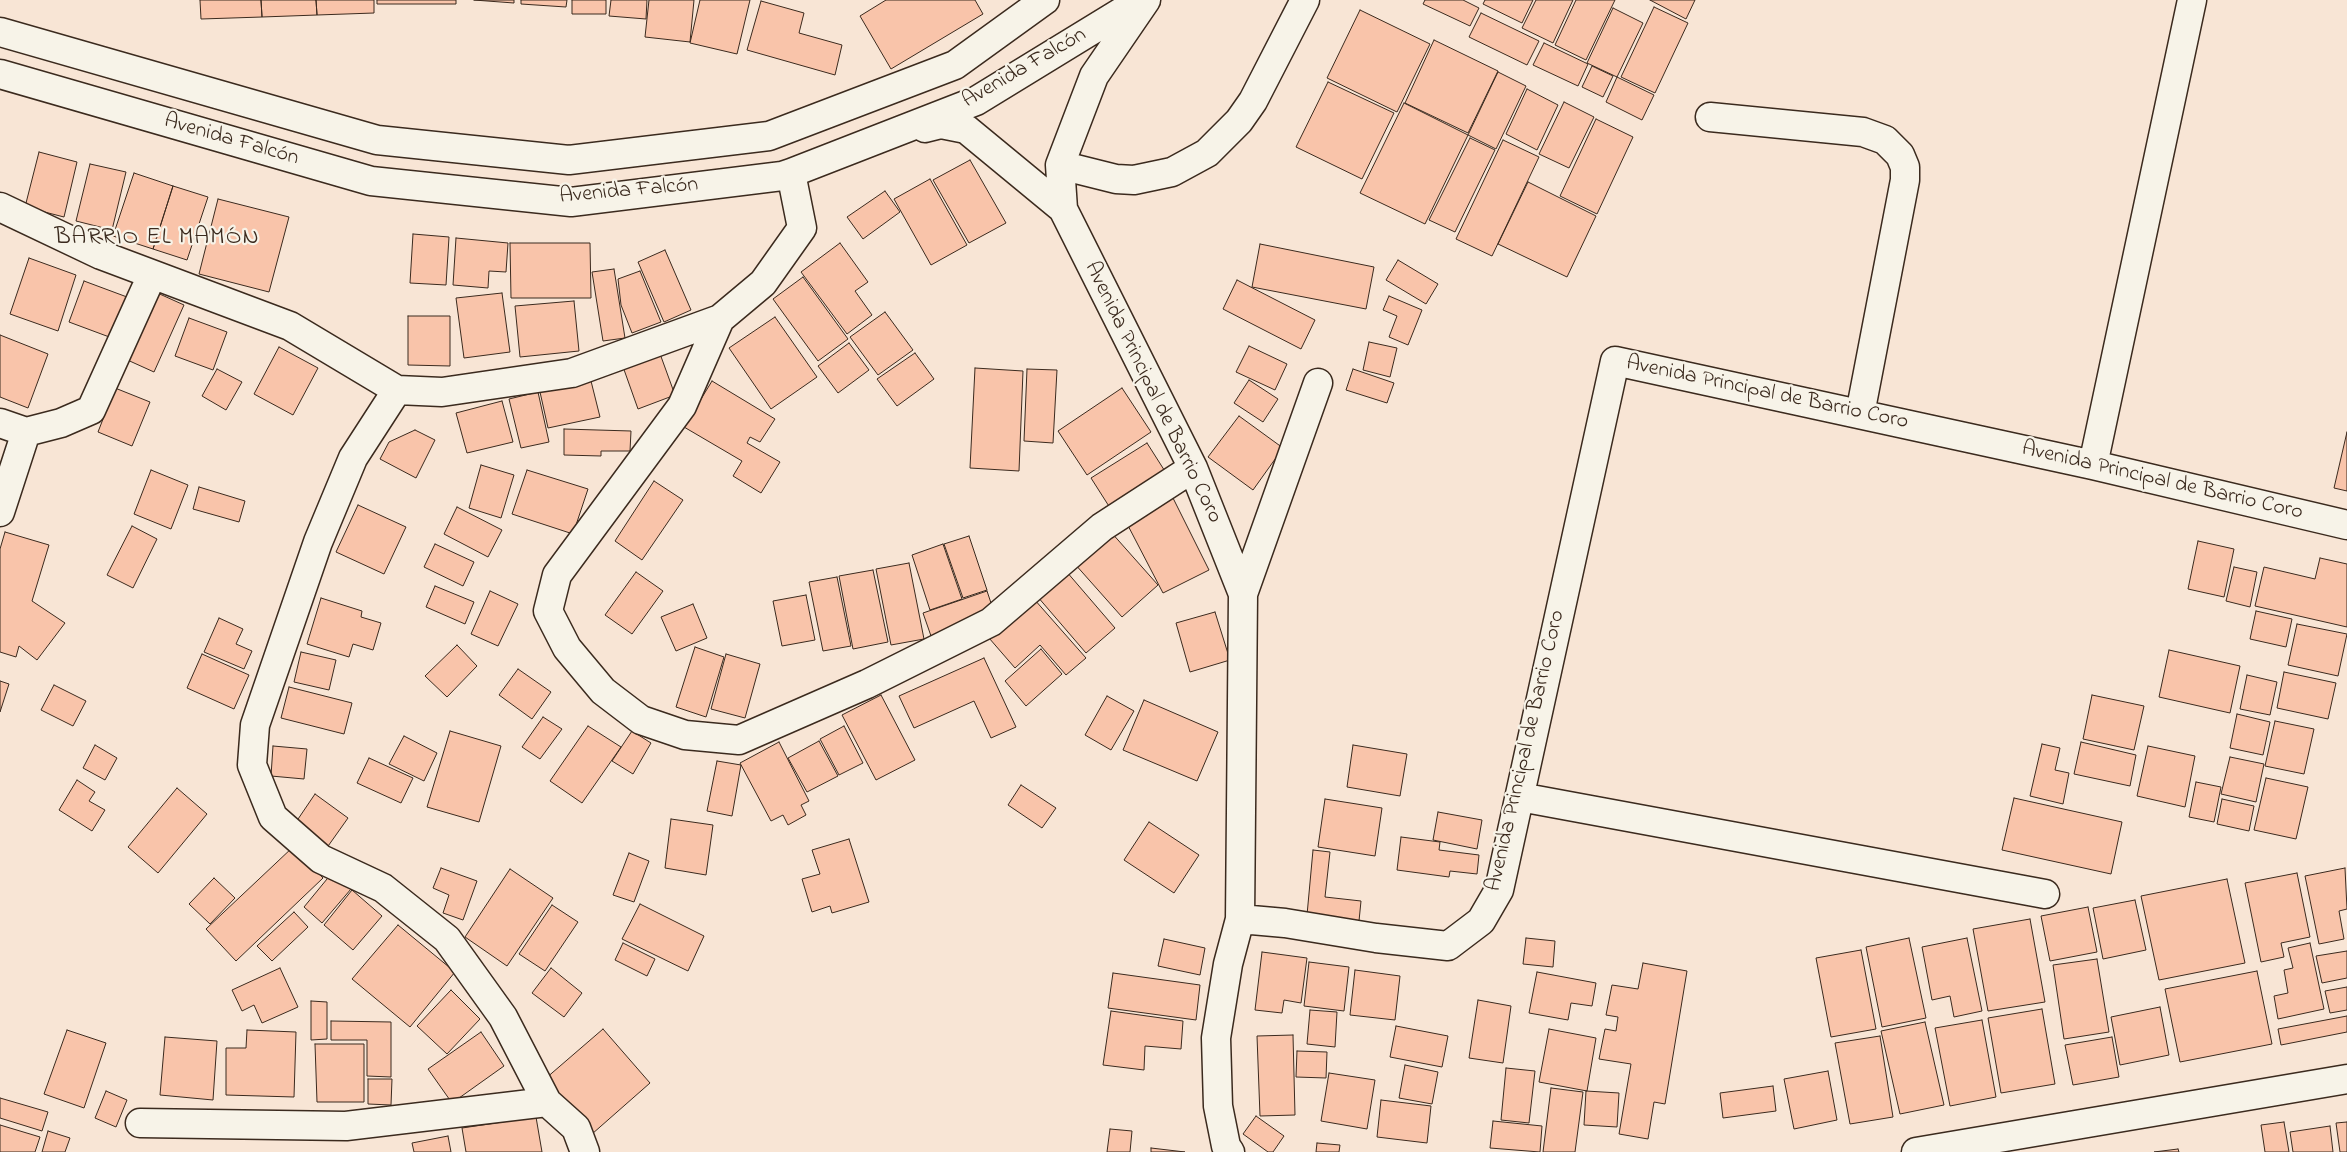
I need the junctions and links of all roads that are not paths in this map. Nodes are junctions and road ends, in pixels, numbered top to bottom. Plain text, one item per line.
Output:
1 (1045, 0) edge
2 (1141, 0) edge
3 (1146, 0) edge
4 (1305, 0) edge
5 (2192, 0) edge
6 (0, 32) edge
7 (0, 74) edge
8 (1710, 117) dead end
9 (875, 140) junction
10 (1060, 165) junction
11 (791, 173) junction
12 (0, 207) edge
13 (1063, 209) junction
14 (152, 275) junction
15 (720, 319) junction
16 (1318, 383) dead end
17 (397, 390) junction
18 (1860, 414) junction
19 (0, 423) edge
20 (26, 432) junction
21 (2093, 465) junction
22 (1193, 468) junction
23 (0, 512) edge
24 (2347, 525) edge
25 (1243, 594) junction
26 (1520, 797) junction
27 (2045, 894) dead end
28 (1240, 919) junction
29 (2347, 1079) edge
30 (547, 1102) junction
31 (140, 1123) dead end
32 (585, 1152) edge
33 (1230, 1152) edge
34 (1916, 1152) edge

1 - 6 street, Avenida Falcón
2 - 9 street, Avenida Falcón
3 - 10 street
4 - 10 street
5 - 21 street
7 - 11 street, Avenida Falcón
8 - 18 street
9 - 11 street, Avenida Falcón
9 - 13 street
10 - 13 street
11 - 15 street
12 - 14 street
13 - 22 street, Avenida Principal de Barrio Coro
14 - 17 street
14 - 20 street
15 - 17 street
15 - 22 street
16 - 25 street
17 - 30 street
18 - 21 street, Avenida Principal de Barrio Coro
18 - 26 street, Avenida Principal de Barrio Coro
19 - 20 street
20 - 23 street
21 - 24 street, Avenida Principal de Barrio Coro
22 - 25 street, Avenida Principal de Barrio Coro
25 - 28 street, Avenida Principal de Barrio Coro
26 - 27 street
26 - 28 street, Avenida Principal de Barrio Coro
28 - 33 street
29 - 34 street
30 - 31 street
30 - 32 street

